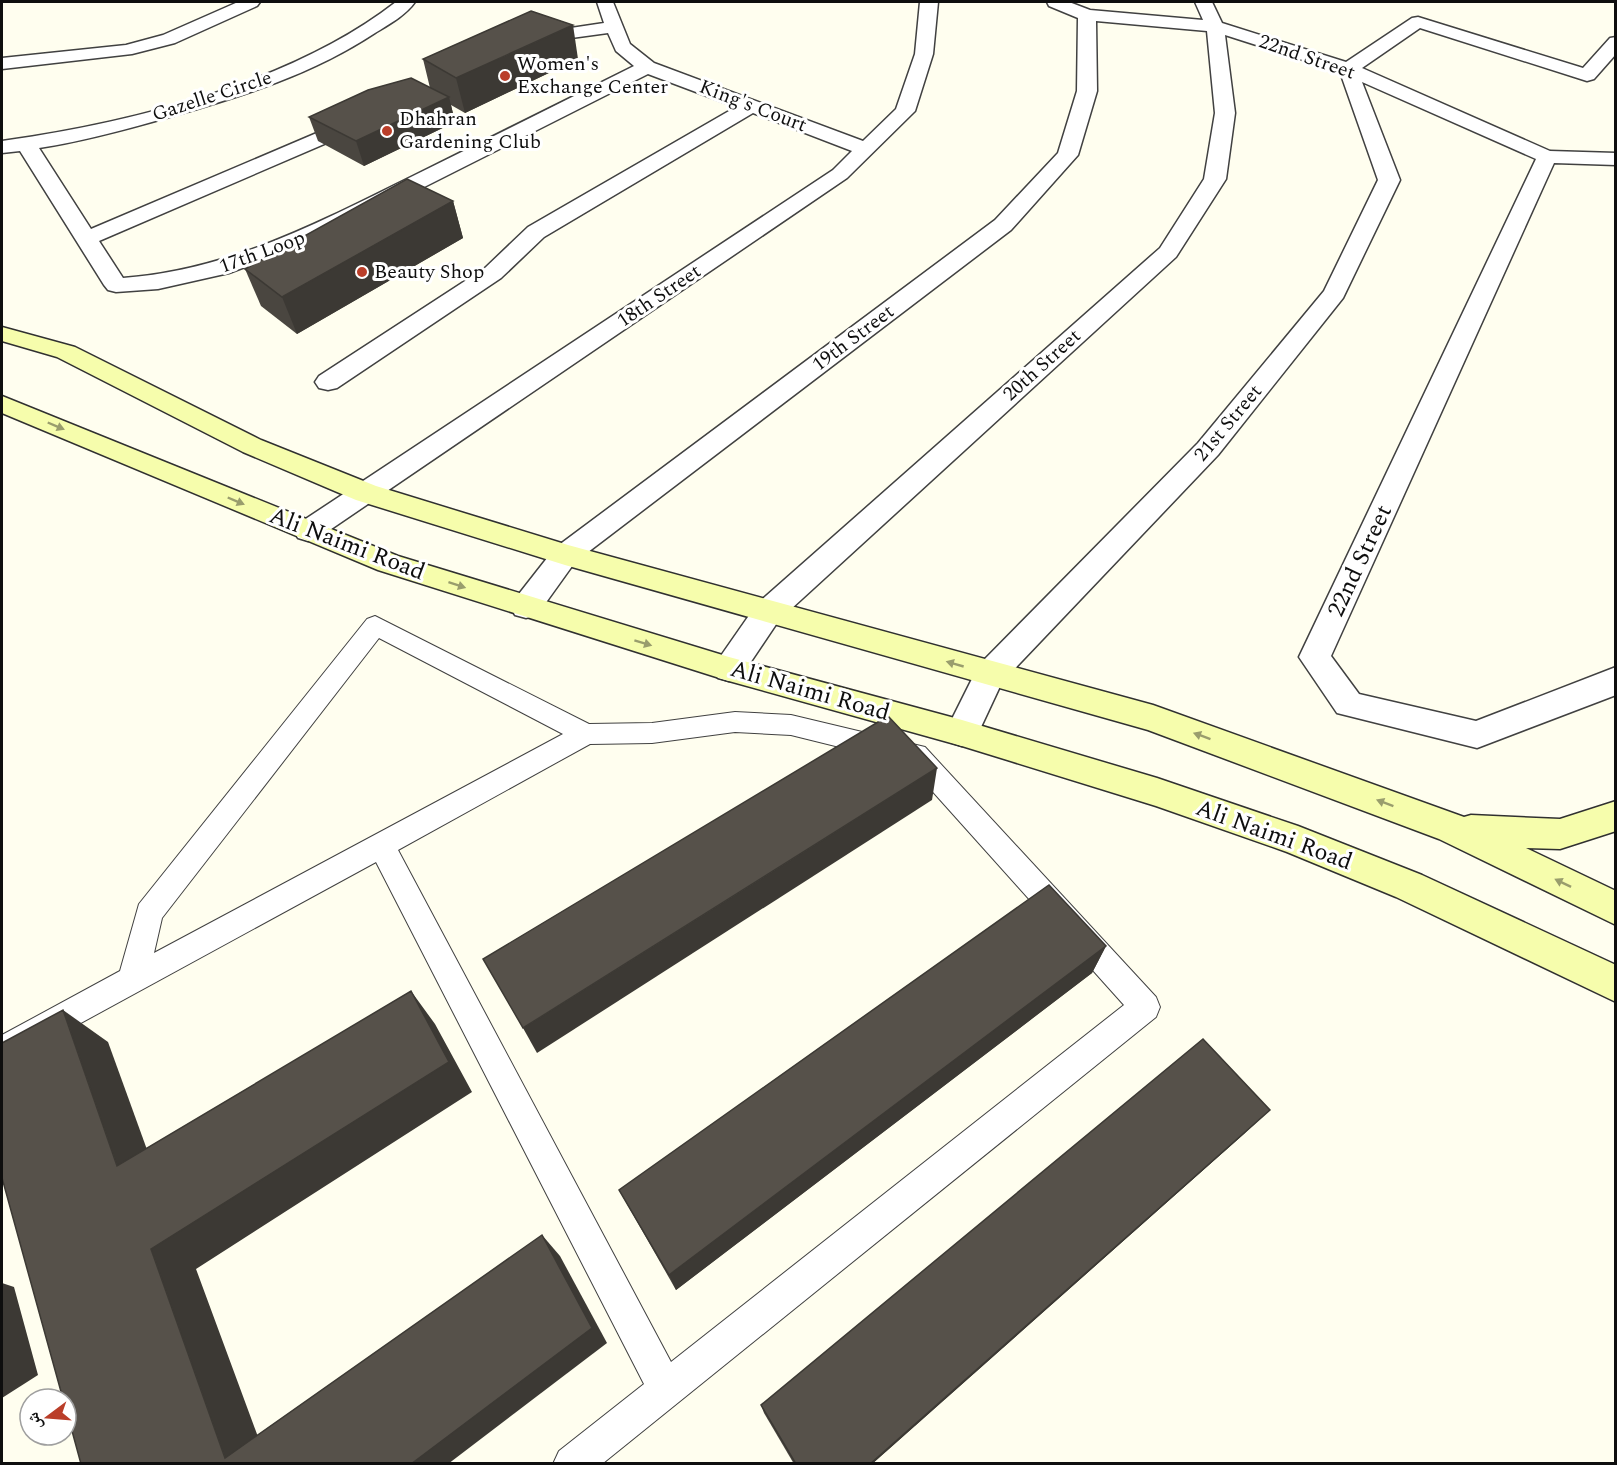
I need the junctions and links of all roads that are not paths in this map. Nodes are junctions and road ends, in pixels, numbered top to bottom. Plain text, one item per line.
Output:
1 (251, 2) edge
2 (406, 2) edge
3 (605, 2) edge
4 (929, 2) edge
5 (1055, 2) edge
6 (1204, 2) edge
7 (1087, 15) junction
8 (1215, 26) junction
9 (614, 27) junction
10 (1616, 42) edge
11 (514, 45) edge
12 (2, 64) edge
13 (646, 67) junction
14 (1348, 69) junction
15 (752, 106) junction
16 (376, 114) edge
17 (26, 144) junction
18 (2, 147) edge
19 (866, 149) junction
20 (1547, 157) junction
21 (1616, 159) edge
22 (86, 239) junction
23 (2, 334) edge
24 (328, 382) dead end
25 (2, 404) edge
26 (366, 493) junction
27 (308, 531) junction
28 (565, 555) junction
29 (526, 607) junction
30 (768, 612) junction
31 (729, 669) junction
32 (990, 674) junction
33 (1616, 679) edge
34 (586, 734) junction
35 (962, 734) junction
36 (1616, 816) edge
37 (1451, 828) junction
38 (381, 845) junction
39 (1616, 909) edge
40 (134, 979) junction
41 (1616, 984) edge
42 (2, 1051) edge
43 (666, 1389) junction
44 (572, 1464) edge

1 - 12 street
2 - 17 street, Gazelle Circle
3 - 9 street, King's Court
4 - 19 street, 18th Street
5 - 7 street, 22nd Street
6 - 8 street, 20th Street
7 - 8 street, 22nd Street
7 - 28 street, 19th Street
8 - 14 street, 22nd Street
8 - 30 street, 20th Street
9 - 11 street
9 - 13 street, King's Court
10 - 14 street
13 - 15 street, King's Court
13 - 22 street, 17th Loop
14 - 20 street, 22nd Street
14 - 32 street, 21st Street
15 - 19 street, King's Court
15 - 24 street
16 - 22 street
17 - 18 street, Gazelle Circle
17 - 22 street, 17th Loop
19 - 26 street, 18th Street
20 - 21 street, 22nd Street
20 - 33 street, 22nd Street
23 - 26 main road
25 -> 27 main road, Ali Naimi Road
26 - 27 street, 18th Street
26 - 28 main road
27 -> 29 main road, Ali Naimi Road
28 - 29 street, 19th Street
28 - 30 main road
29 -> 31 main road, Ali Naimi Road
30 - 31 street, 20th Street
32 -> 30 main road
31 - 35 main road, Ali Naimi Road
32 - 35 street, 21st Street
37 -> 32 main road
34 - 38 lane
34 - 40 lane
34 - 43 lane
35 - 41 main road, Ali Naimi Road
36 - 37 main road
39 -> 37 main road
38 - 40 lane
38 - 43 lane
40 - 42 lane
43 - 44 lane

